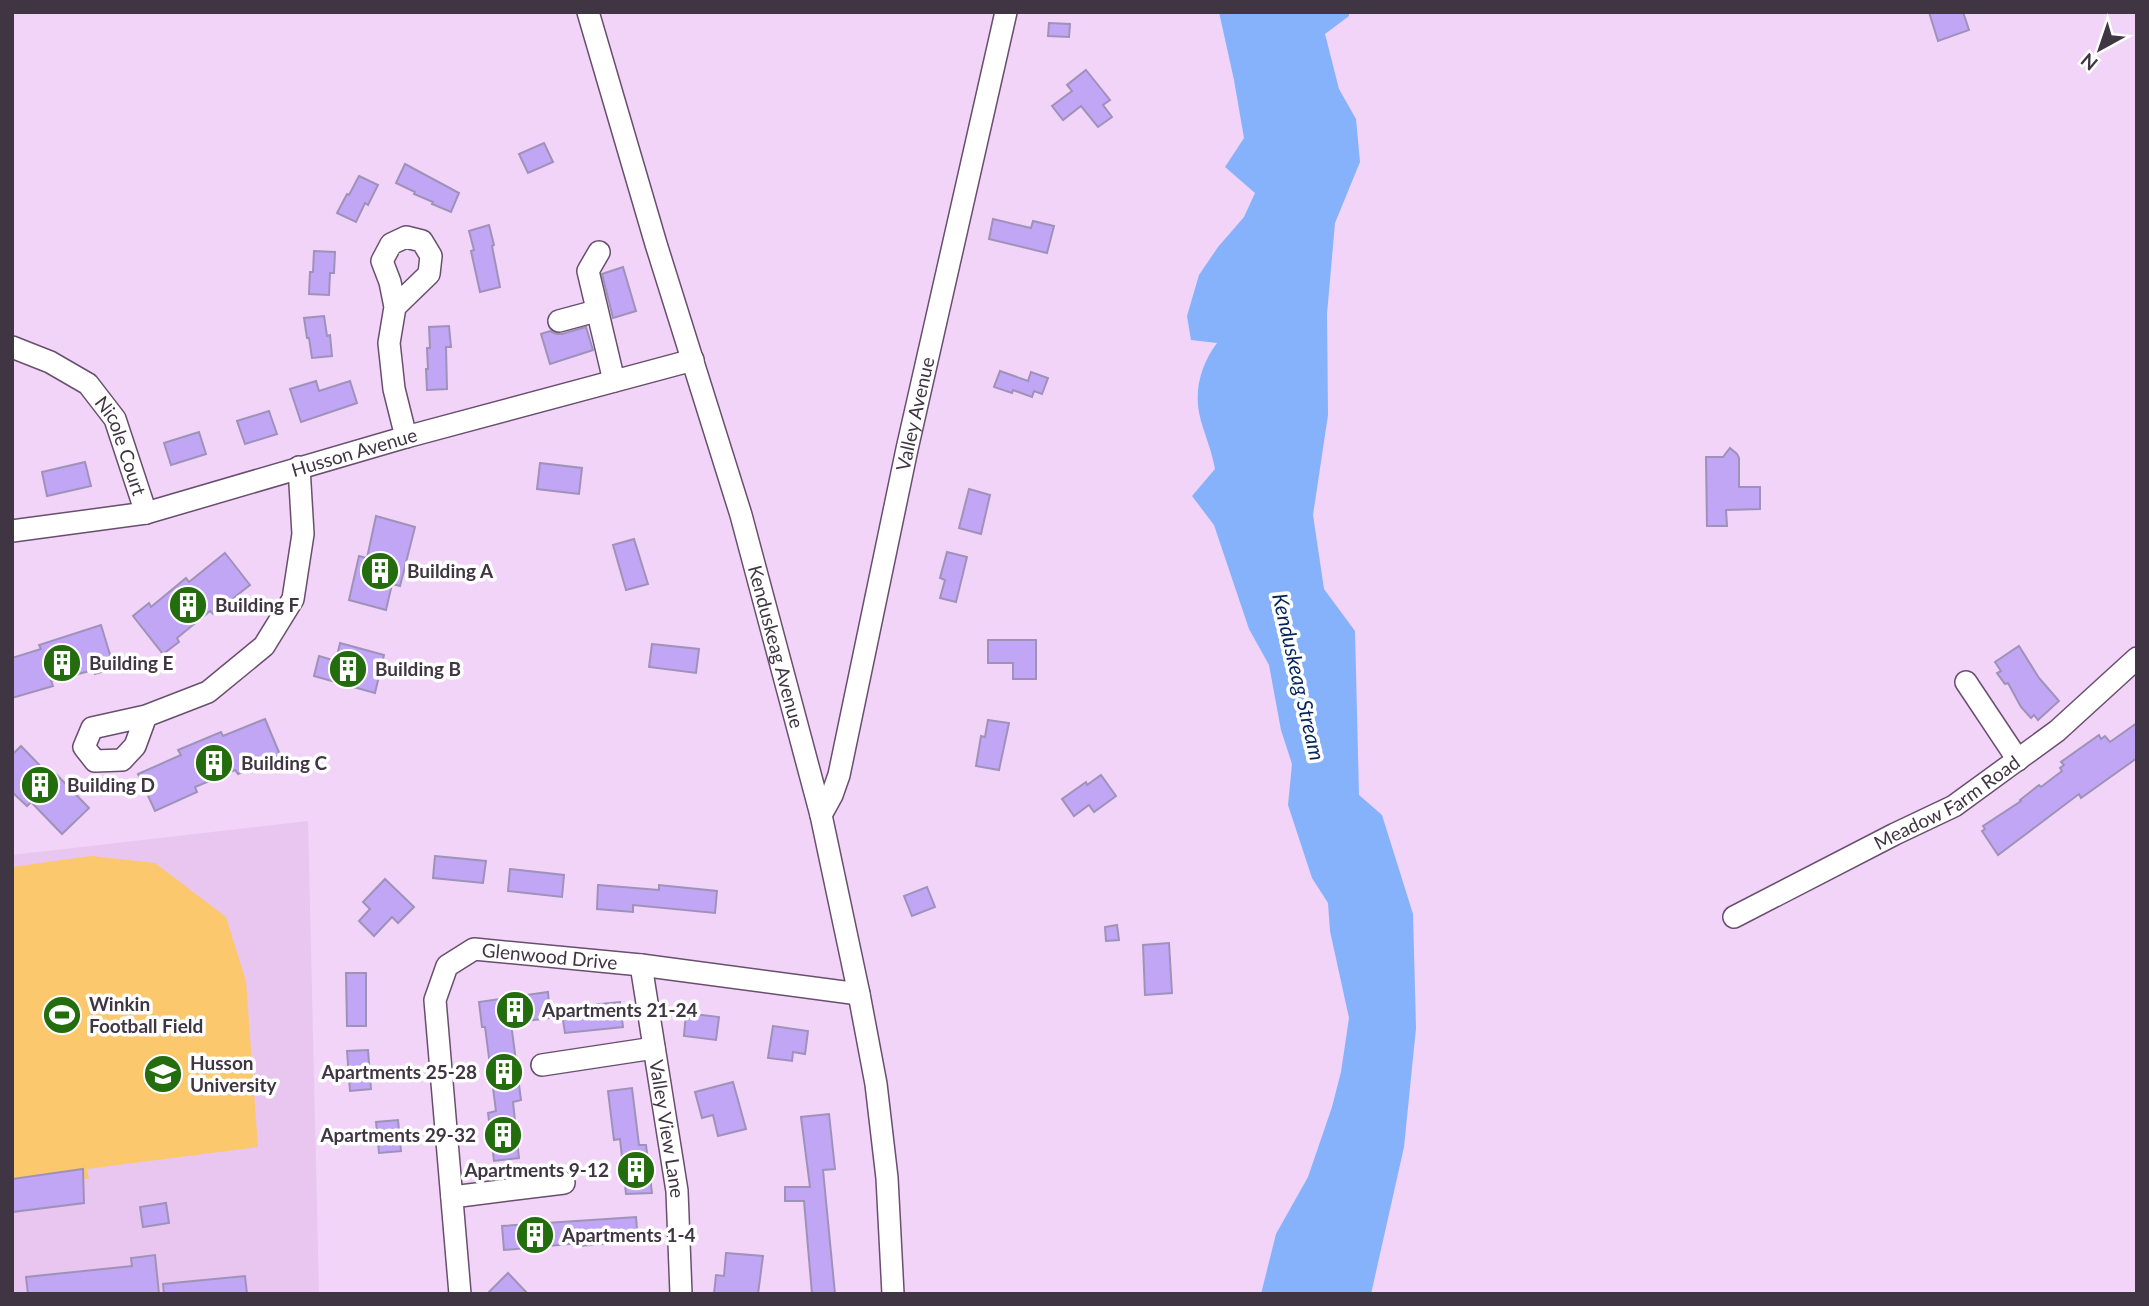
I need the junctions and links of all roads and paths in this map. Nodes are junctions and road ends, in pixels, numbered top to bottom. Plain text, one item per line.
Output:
1 (588, 12) edge
2 (1006, 12) edge
3 (599, 252) dead end
4 (395, 307) dead end
5 (596, 311) junction
6 (559, 321) dead end
7 (12, 347) edge
8 (692, 360) junction
9 (614, 382) junction
10 (406, 437) junction
11 (299, 467) junction
12 (146, 513) junction
13 (12, 531) edge
14 (2137, 658) edge
15 (1966, 682) dead end
16 (146, 716) dead end
17 (2018, 760) junction
18 (821, 815) junction
19 (1734, 917) dead end
20 (641, 965) junction
21 (859, 994) junction
22 (654, 1048) junction
23 (542, 1065) dead end
24 (564, 1183) dead end
25 (452, 1197) junction
26 (460, 1294) edge
27 (681, 1294) edge
28 (893, 1294) edge

1 - 8 street, Kenduskeag Avenue
2 - 18 street, Valley Avenue
3 - 5 street
4 - 10 street
5 - 6 street
5 - 9 street
7 - 12 street, Nicole Court
8 - 9 street, Husson Avenue
8 - 18 street, Kenduskeag Avenue
9 - 10 street, Husson Avenue
10 - 11 street, Husson Avenue
11 - 12 street, Husson Avenue
11 - 16 street
12 - 13 street, Husson Avenue
14 - 17 street, Meadow Farm Road
15 - 17 street
17 - 19 street, Meadow Farm Road
18 - 21 street, Kenduskeag Avenue
20 - 21 street, Glenwood Drive
20 - 22 street, Valley View Lane
20 - 25 street, Glenwood Drive
21 - 28 street, Kenduskeag Avenue
22 - 23 street
22 - 27 street, Valley View Lane
24 - 25 street
25 - 26 street, Glenwood Drive

